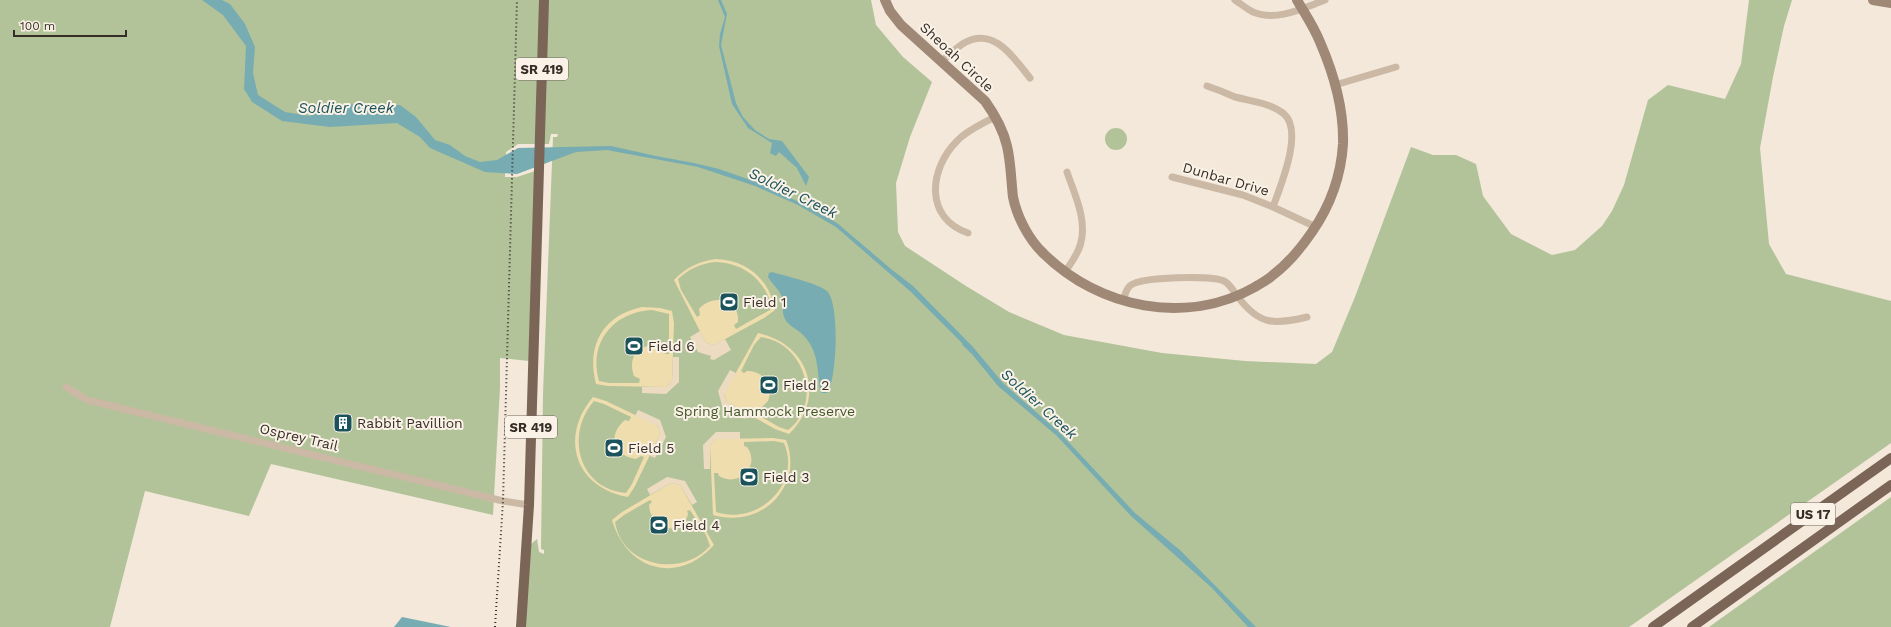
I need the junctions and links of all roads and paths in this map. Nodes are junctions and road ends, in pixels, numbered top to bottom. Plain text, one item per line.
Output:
1 (544, 0) edge
2 (885, 0) edge
3 (1235, 0) edge
4 (1293, 0) edge
5 (1325, 0) edge
6 (1873, 0) edge
7 (1891, 3) edge
8 (1300, 4) edge
9 (942, 61) junction
10 (1396, 67) dead end
11 (1030, 78) dead end
12 (1335, 85) junction
13 (1207, 86) dead end
14 (996, 116) junction
15 (1067, 172) dead end
16 (1172, 177) dead end
17 (1273, 207) junction
18 (1316, 227) junction
19 (968, 233) dead end
20 (1065, 272) junction
21 (1237, 296) junction
22 (1123, 301) junction
23 (1307, 317) dead end
24 (66, 387) dead end
25 (1891, 458) edge
26 (1891, 485) edge
27 (529, 505) junction
28 (521, 627) edge
29 (1654, 627) edge
30 (1692, 627) edge

1 - 27 main road, SR 419
2 - 9 street, Sheoah Circle
3 - 8 street
4 - 8 street, Sheoah Circle
5 - 8 street
6 - 7 street
8 - 12 street, Sheoah Circle
9 - 11 street
9 - 14 street, Sheoah Circle
10 - 12 street
12 - 18 street, Sheoah Circle
13 - 17 street
14 - 19 street
14 - 20 street, Sheoah Circle
15 - 20 street
16 - 17 street, Dunbar Drive
17 - 18 street, Dunbar Drive
18 - 21 street, Sheoah Circle
20 - 22 street, Sheoah Circle
21 - 22 street, Sheoah Circle
21 - 22 street
21 - 23 street
24 - 27 street, Osprey Trail
25 - 29 main road, US 17
26 - 30 main road, US 17
27 - 28 main road, SR 419

